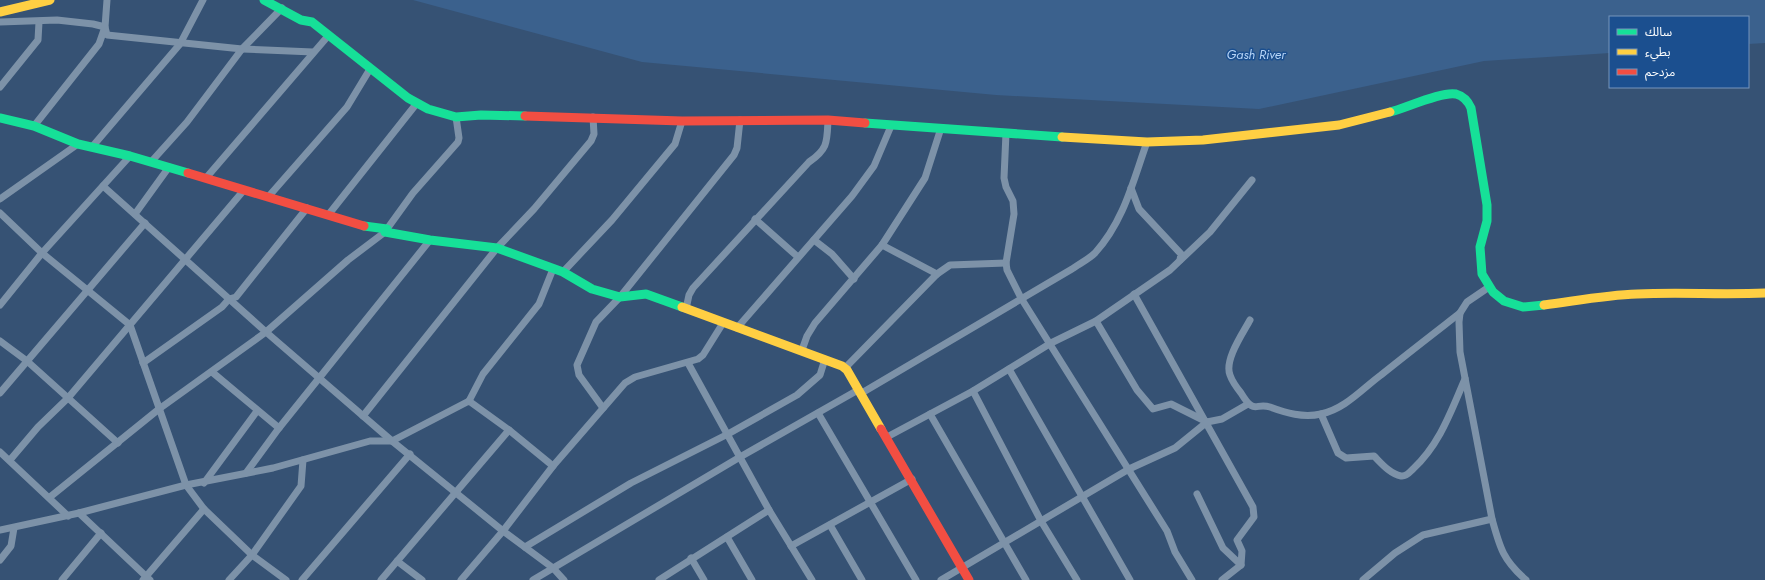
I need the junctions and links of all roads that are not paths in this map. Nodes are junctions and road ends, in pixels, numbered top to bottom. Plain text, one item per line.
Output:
1 (50, 0) edge
2 (107, 0) edge
3 (203, 0) edge
4 (264, 0) edge
5 (282, 8) junction
6 (0, 12) edge
7 (0, 22) edge
8 (38, 22) junction
9 (105, 28) junction
10 (328, 36) junction
11 (180, 44) junction
12 (242, 50) junction
13 (313, 52) junction
14 (370, 68) junction
15 (0, 87) edge
16 (417, 103) junction
17 (593, 116) junction
18 (456, 117) junction
19 (0, 118) edge
20 (740, 120) junction
21 (828, 120) junction
22 (682, 121) junction
23 (34, 126) junction
24 (891, 126) junction
25 (942, 128) junction
26 (1006, 133) junction
27 (1147, 142) junction
28 (78, 144) junction
29 (92, 147) junction
30 (130, 156) junction
31 (151, 162) junction
32 (169, 167) junction
33 (206, 178) junction
34 (1252, 180) dead end
35 (103, 186) junction
36 (1131, 188) junction
37 (244, 190) junction
38 (270, 196) junction
39 (0, 198) edge
40 (307, 208) junction
41 (0, 213) edge
42 (135, 214) junction
43 (330, 214) junction
44 (755, 220) junction
45 (145, 223) junction
46 (386, 230) junction
47 (430, 240) junction
48 (814, 240) junction
49 (882, 245) junction
50 (497, 248) junction
51 (42, 253) junction
52 (798, 257) junction
53 (185, 259) junction
54 (1180, 260) junction
55 (1006, 263) junction
56 (553, 269) junction
57 (563, 272) junction
58 (937, 274) junction
59 (854, 279) junction
60 (1489, 287) junction
61 (88, 290) junction
62 (1765, 293) edge
63 (1134, 294) junction
64 (620, 297) junction
65 (1021, 298) junction
66 (229, 299) junction
67 (0, 305) edge
68 (686, 309) junction
69 (1460, 313) junction
70 (1250, 320) dead end
71 (1096, 321) junction
72 (723, 323) junction
73 (130, 325) junction
74 (737, 328) junction
75 (266, 332) junction
76 (0, 341) edge
77 (1051, 343) junction
78 (802, 350) junction
79 (825, 359) junction
80 (27, 361) junction
81 (144, 363) junction
82 (688, 363) junction
83 (845, 368) junction
84 (1009, 369) junction
85 (212, 372) junction
86 (319, 378) junction
87 (1465, 379) junction
88 (973, 391) junction
89 (859, 392) junction
90 (0, 393) edge
91 (68, 398) junction
92 (469, 401) junction
93 (1248, 404) junction
94 (604, 408) junction
95 (159, 409) junction
96 (257, 411) junction
97 (818, 413) junction
98 (930, 414) junction
99 (1321, 414) junction
100 (363, 416) junction
101 (1207, 422) junction
102 (279, 428) junction
103 (509, 430) junction
104 (728, 434) junction
105 (887, 437) junction
106 (392, 441) junction
107 (118, 443) junction
108 (0, 452) edge
109 (410, 454) junction
110 (740, 457) junction
111 (10, 460) junction
112 (303, 460) junction
113 (554, 466) junction
114 (1129, 469) junction
115 (246, 473) junction
116 (912, 479) junction
117 (204, 483) junction
118 (186, 486) junction
119 (456, 493) junction
120 (1197, 494) dead end
121 (50, 497) junction
122 (1082, 497) junction
123 (870, 502) junction
124 (204, 508) junction
125 (769, 510) junction
126 (79, 513) junction
127 (68, 516) junction
128 (1492, 519) junction
129 (1042, 520) junction
130 (830, 525) junction
131 (14, 528) junction
132 (0, 530) edge
133 (503, 531) junction
134 (101, 534) junction
135 (727, 537) junction
136 (1003, 542) junction
137 (791, 546) junction
138 (525, 547) junction
139 (252, 555) junction
140 (691, 558) junction
141 (0, 560) edge
142 (397, 561) junction
143 (1241, 565) junction
144 (553, 568) junction
145 (962, 568) junction
146 (146, 579) edge
147 (62, 580) edge
148 (229, 580) edge
149 (286, 580) edge
150 (302, 580) edge
151 (381, 580) edge
152 (422, 580) edge
153 (461, 580) edge
154 (533, 580) edge
155 (564, 580) edge
156 (659, 580) edge
157 (704, 580) edge
158 (752, 580) edge
159 (812, 580) edge
160 (862, 580) edge
161 (916, 580) edge
162 (941, 580) edge
163 (969, 580) edge
164 (1026, 580) edge
165 (1077, 580) edge
166 (1130, 580) edge
167 (1192, 580) edge
168 (1222, 580) edge
169 (1363, 580) edge
170 (1526, 580) edge

1 - 6 main road
2 - 9 street
3 - 11 street
4 - 5 main road
5 - 10 main road
5 - 12 street
7 - 8 street
8 - 9 street
8 - 15 street
9 - 11 street
9 - 23 street
10 - 13 street
10 - 14 main road
11 - 12 street
11 - 29 street
12 - 13 street
12 - 31 street
13 - 33 street
14 - 16 main road
14 - 38 street
16 - 18 main road
16 - 43 street
17 - 18 main road
17 - 22 main road
17 - 50 street
18 - 46 street
19 - 23 main road
20 - 21 main road
20 - 22 main road
20 - 64 street
21 - 24 main road
21 - 44 street
22 - 57 street
23 - 28 main road
24 - 25 main road
24 - 48 street
25 - 26 main road
25 - 49 street
26 - 27 main road
26 - 55 street
27 - 36 street
27 - 60 main road
28 - 29 main road
28 - 39 street
29 - 30 main road
30 - 31 main road
30 - 35 street
31 - 32 main road
32 - 33 main road
32 - 42 street
33 - 37 main road
34 - 54 street
35 - 42 street
35 - 51 street
36 - 54 street
36 - 65 street
37 - 38 main road
37 - 53 street
38 - 40 main road
40 - 43 main road
40 - 66 street
41 - 51 street
42 - 45 street
43 - 46 main road
44 - 52 street
44 - 68 street
45 - 53 street
45 - 61 street
46 - 47 main road
46 - 75 street
47 - 50 main road
47 - 86 street
48 - 52 street
48 - 59 street
49 - 58 street
49 - 59 street
50 - 56 main road
50 - 100 street
51 - 61 street
51 - 67 street
52 - 74 street
53 - 66 street
53 - 73 street
54 - 63 street
55 - 58 street
55 - 65 street
56 - 57 main road
56 - 92 street
57 - 64 main road
58 - 83 street
59 - 78 street
60 - 62 main road
60 - 69 street
61 - 73 street
61 - 80 street
63 - 71 street
63 - 101 street
64 - 68 main road
64 - 94 street
65 - 77 street
65 - 89 street
66 - 75 street
66 - 81 street
68 - 72 main road
69 - 87 street
69 - 99 street
70 - 93 street
71 - 77 street
71 - 101 street
72 - 74 main road
72 - 82 street
73 - 81 street
73 - 91 street
74 - 78 main road
75 - 85 street
75 - 86 street
76 - 80 street
77 - 84 street
77 - 114 street
78 - 79 main road
79 - 83 main road
79 - 104 street
80 - 90 street
80 - 91 street
81 - 95 street
82 - 94 street
82 - 104 street
83 - 89 main road
84 - 88 street
84 - 122 street
85 - 95 street
85 - 96 street
86 - 100 street
86 - 102 street
87 - 99 street
87 - 128 street
88 - 98 street
88 - 129 street
89 - 97 street
89 - 105 main road
91 - 107 street
91 - 111 street
92 - 103 street
92 - 106 street
93 - 99 street
93 - 101 street
94 - 113 street
95 - 107 street
95 - 118 street
96 - 102 street
96 - 117 street
97 - 110 street
97 - 123 street
98 - 105 street
98 - 136 street
100 - 106 street
101 - 114 street
101 - 143 street
102 - 115 street
103 - 113 street
103 - 119 street
104 - 110 street
104 - 138 street
105 - 116 main road
106 - 109 street
106 - 112 street
107 - 121 street
108 - 111 street
109 - 119 street
109 - 150 street
110 - 125 street
110 - 144 street
111 - 121 street
112 - 115 street
112 - 139 street
113 - 133 street
114 - 122 street
114 - 167 street
115 - 117 street
116 - 123 street
116 - 145 main road
117 - 118 street
118 - 124 street
118 - 126 street
119 - 133 street
119 - 142 street
120 - 143 street
121 - 127 street
122 - 129 street
122 - 166 street
123 - 130 street
123 - 161 street
124 - 139 street
124 - 146 street
125 - 135 street
125 - 137 street
126 - 127 street
126 - 134 street
127 - 131 street
128 - 169 street
128 - 170 street
129 - 136 street
129 - 165 street
130 - 137 street
130 - 160 street
131 - 132 street
131 - 141 street
133 - 138 street
133 - 153 street
134 - 146 street
134 - 147 street
135 - 140 street
135 - 158 street
136 - 145 street
136 - 164 street
137 - 159 street
138 - 144 street
139 - 148 street
139 - 149 street
140 - 156 street
140 - 157 street
142 - 151 street
142 - 152 street
143 - 168 street
144 - 154 street
144 - 155 street
145 - 162 street
145 - 163 main road

